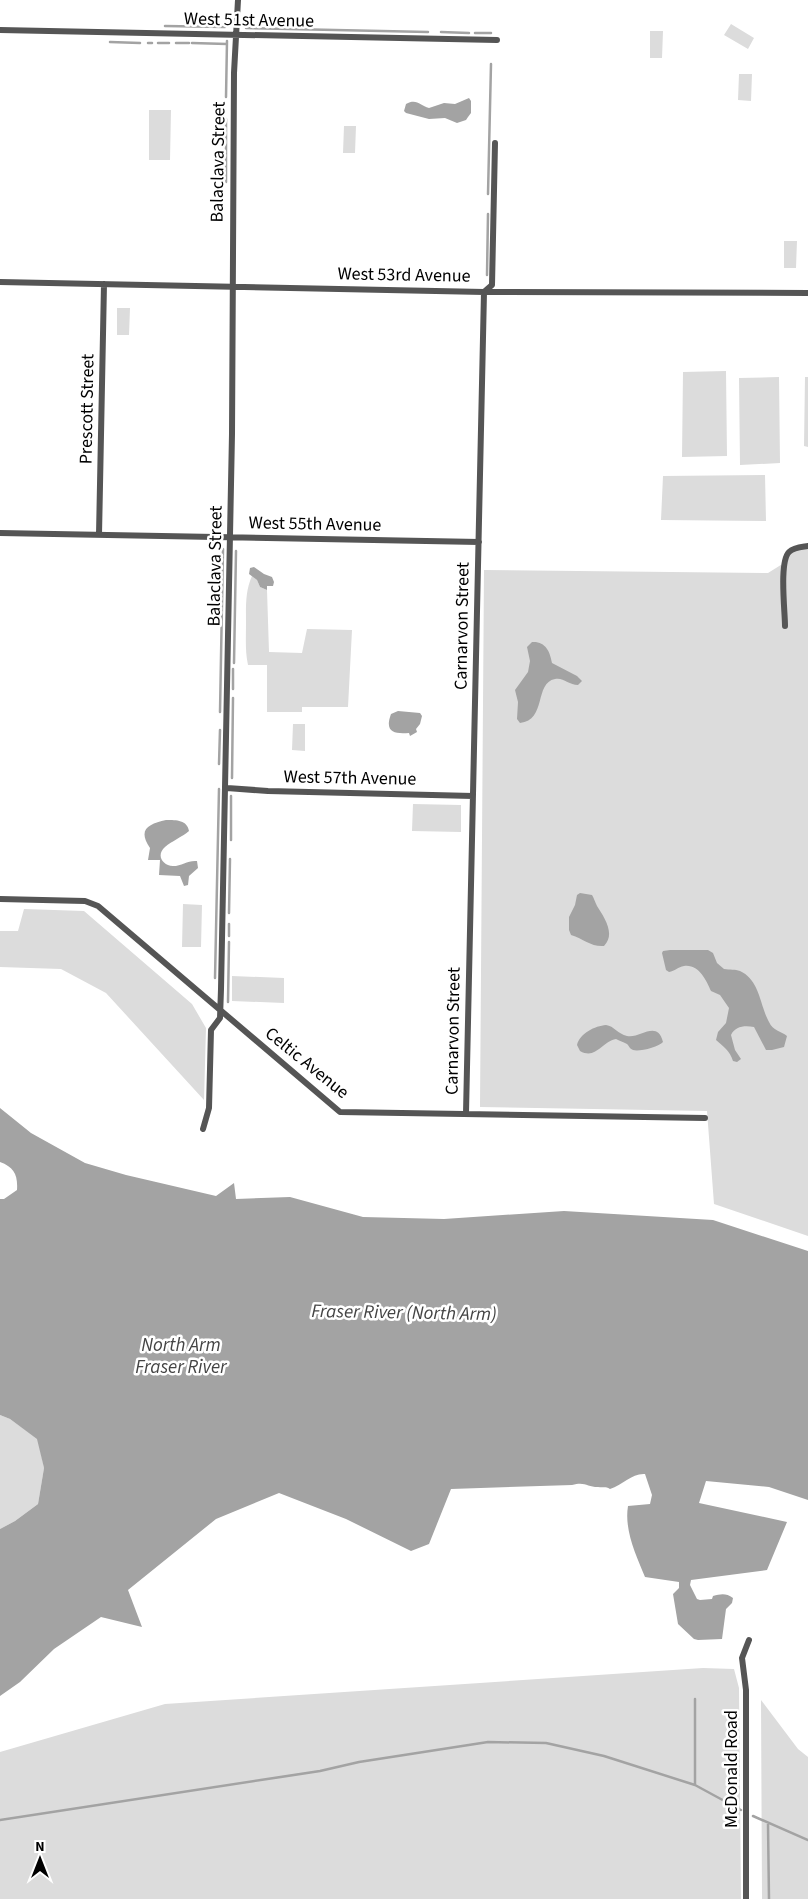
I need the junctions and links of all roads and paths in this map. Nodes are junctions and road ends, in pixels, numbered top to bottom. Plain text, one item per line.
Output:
1 (238, 0) edge
2 (0, 30) edge
3 (236, 35) junction
4 (496, 40) dead end
5 (494, 143) dead end
6 (0, 282) edge
7 (104, 284) junction
8 (232, 286) junction
9 (484, 292) junction
10 (808, 294) edge
11 (0, 533) edge
12 (99, 535) junction
13 (229, 538) junction
14 (479, 542) junction
15 (808, 546) edge
16 (785, 626) dead end
17 (226, 788) junction
18 (473, 796) junction
19 (0, 899) edge
20 (221, 1010) junction
21 (466, 1113) junction
22 (704, 1118) dead end
23 (203, 1130) dead end
24 (749, 1640) dead end
25 (746, 1899) edge

1 - 3 street, Balaclava Street
2 - 3 street, West 51st Avenue
3 - 4 street, West 51st Avenue
3 - 8 street, Balaclava Street
5 - 9 street, Carnarvon Street
6 - 7 street, West 53rd Avenue
7 - 8 street, West 53rd Avenue
7 - 12 street, Prescott Street
8 - 9 street, West 53rd Avenue
8 - 13 street, Balaclava Street
9 - 10 street, West 53rd Avenue
9 - 14 street, Carnarvon Street
11 - 12 street, West 55th Avenue
12 - 13 street, West 55th Avenue
13 - 14 street, West 55th Avenue
13 - 17 street, Balaclava Street
14 - 18 street, Carnarvon Street
15 - 16 street
17 - 18 street, West 57th Avenue
17 - 20 street, Balaclava Street
18 - 21 street, Carnarvon Street
19 - 20 street, Celtic Avenue
20 - 21 street, Celtic Avenue
20 - 23 street, Balaclava Street
21 - 22 street, Celtic Avenue
24 - 25 street, McDonald Road

